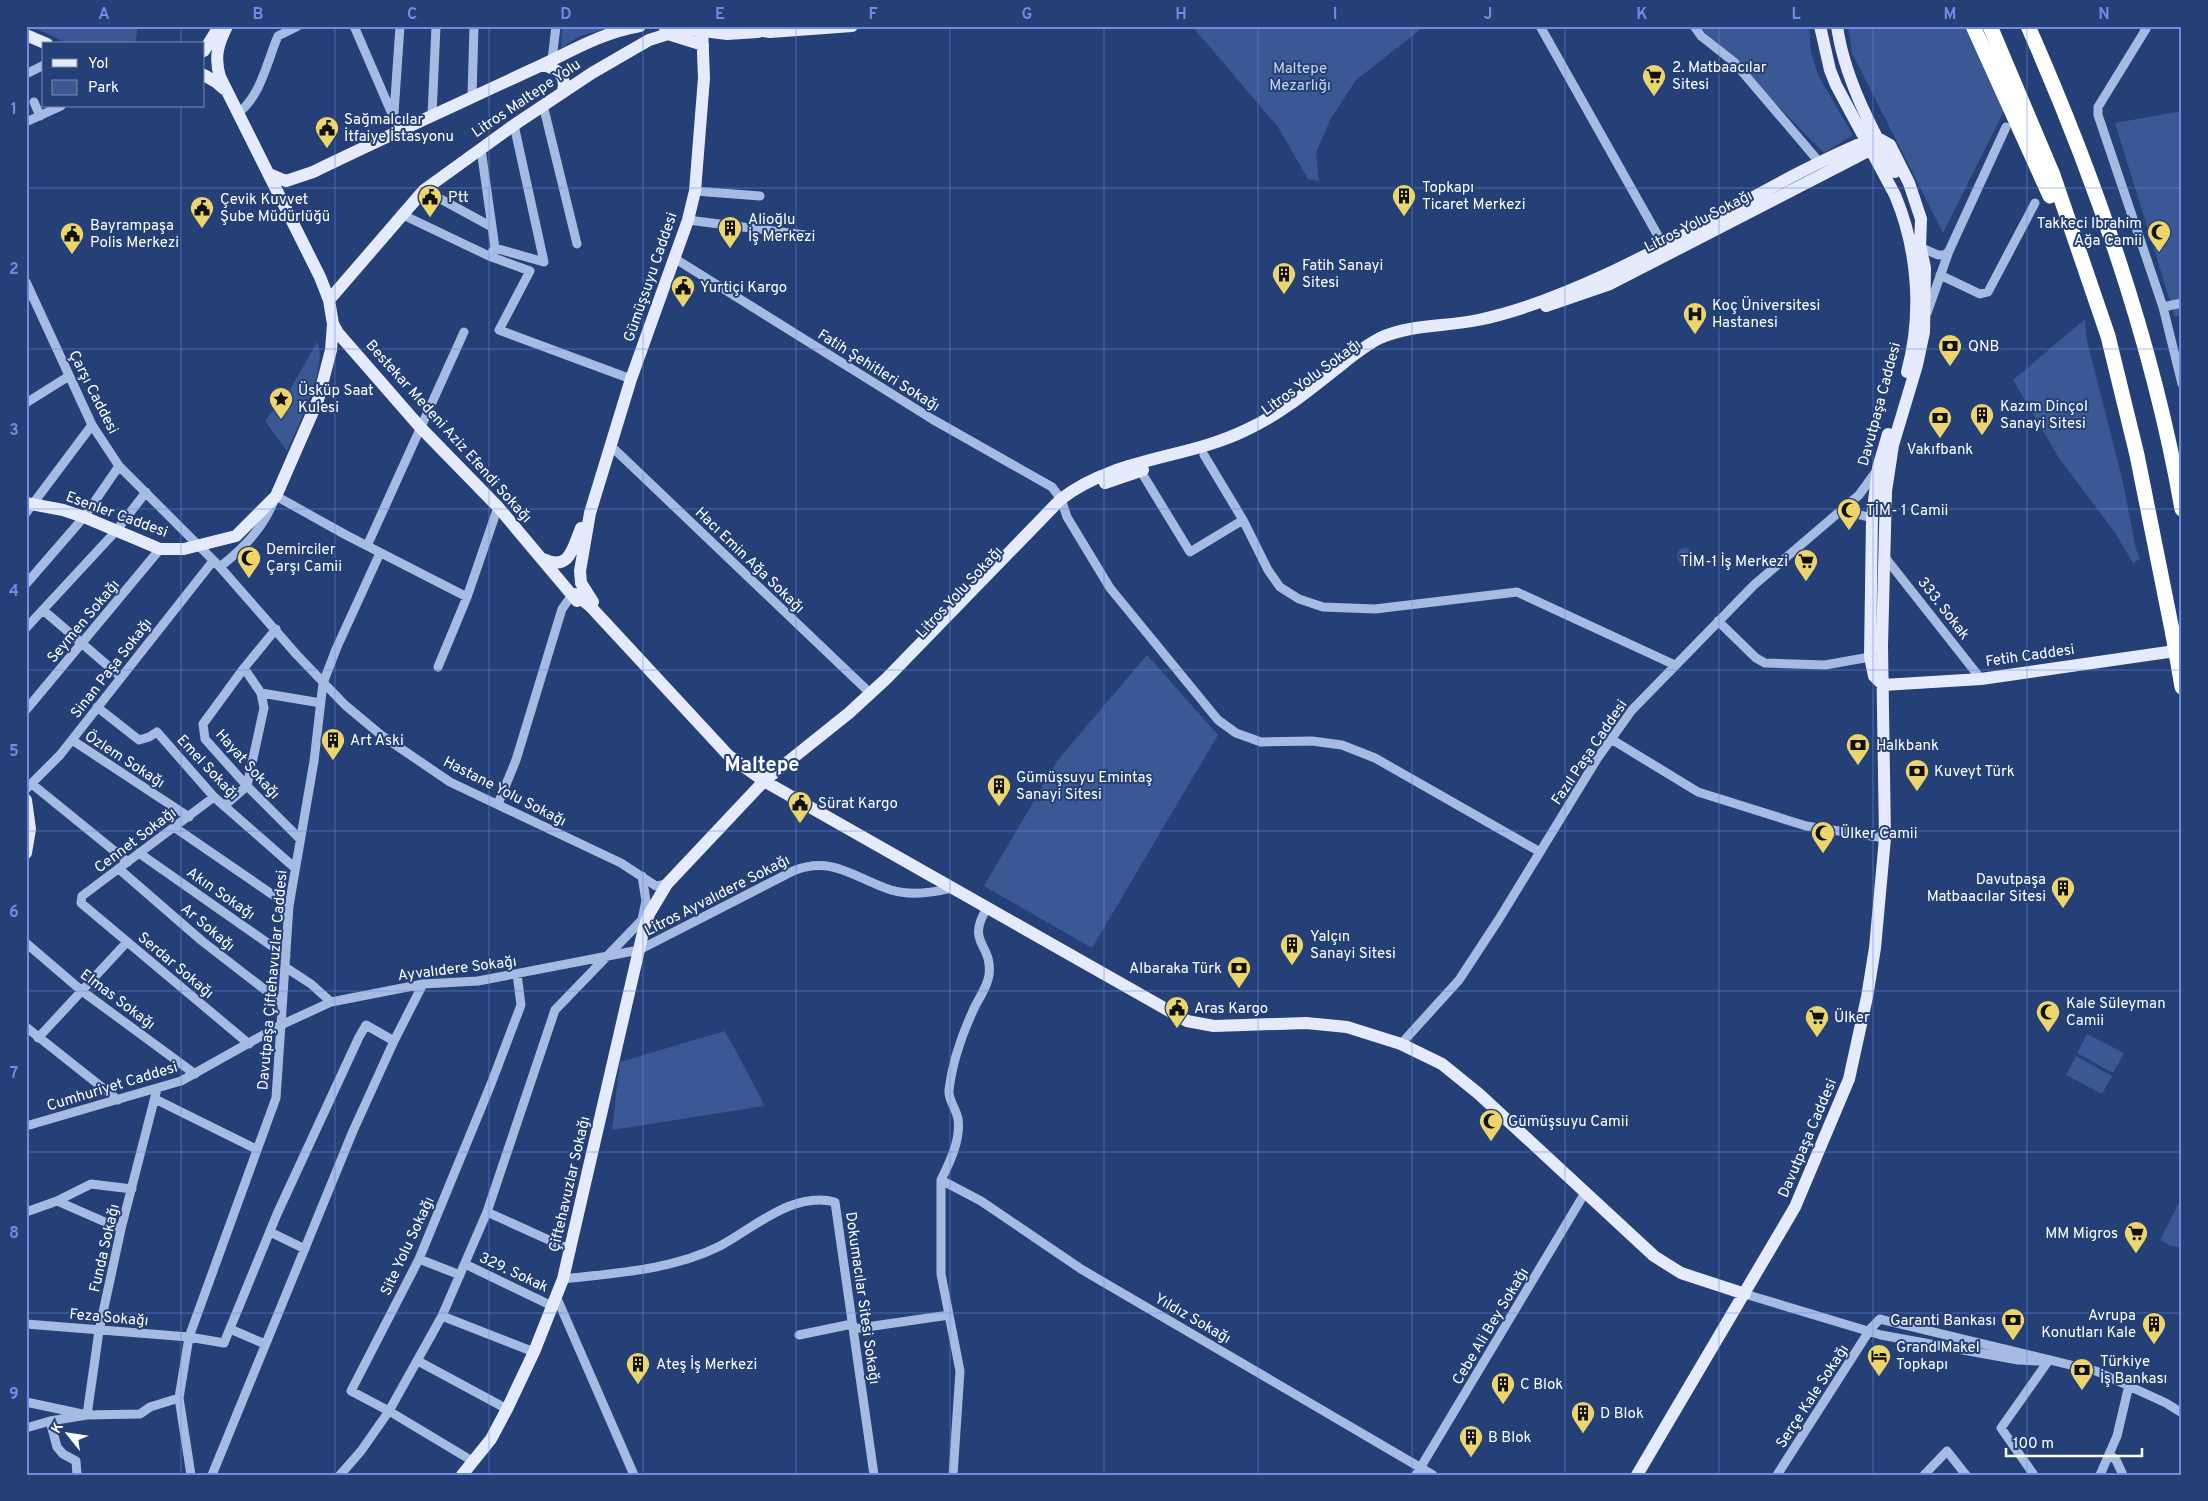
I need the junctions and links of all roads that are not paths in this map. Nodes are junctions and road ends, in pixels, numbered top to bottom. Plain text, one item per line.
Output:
1 (218, 26) edge
2 (227, 26) edge
3 (298, 26) edge
4 (354, 26) edge
5 (400, 26) edge
6 (436, 26) edge
7 (474, 26) edge
8 (556, 26) edge
9 (640, 26) edge
10 (664, 26) edge
11 (696, 26) edge
12 (702, 26) edge
13 (723, 26) edge
14 (852, 26) edge
15 (1540, 26) edge
16 (1694, 26) edge
17 (1820, 26) edge
18 (1832, 26) edge
19 (1837, 26) edge
20 (1974, 26) edge
21 (1990, 26) edge
22 (2028, 26) edge
23 (2038, 26) edge
24 (2142, 26) edge
25 (758, 32) junction
26 (26, 35) edge
27 (43, 42) edge
28 (703, 45) junction
29 (205, 49) edge
30 (1842, 49) junction
31 (548, 63) junction
32 (42, 66) edge
33 (2048, 72) junction
34 (26, 74) edge
35 (205, 76) edge
36 (563, 91) junction
37 (227, 92) junction
38 (472, 96) junction
39 (34, 102) dead end
40 (543, 105) junction
41 (57, 108) edge
42 (238, 113) junction
43 (394, 114) junction
44 (40, 116) junction
45 (432, 116) junction
46 (26, 122) edge
47 (514, 125) junction
48 (2006, 128) dead end
49 (399, 130) junction
50 (1872, 143) junction
51 (481, 149) junction
52 (1820, 163) junction
53 (269, 174) junction
54 (424, 190) junction
55 (696, 191) junction
56 (760, 196) dead end
57 (2035, 203) dead end
58 (401, 214) junction
59 (688, 220) junction
60 (492, 227) junction
61 (805, 235) dead end
62 (576, 244) dead end
63 (1920, 246) junction
64 (495, 248) junction
65 (1666, 249) junction
66 (1949, 251) junction
67 (489, 256) junction
68 (674, 258) junction
69 (2082, 262) junction
70 (1940, 276) junction
71 (26, 282) edge
72 (30, 300) edge
73 (329, 300) junction
74 (2182, 303) edge
75 (2162, 307) junction
76 (1926, 316) junction
77 (334, 324) junction
78 (464, 332) dead end
79 (1380, 343) junction
80 (69, 376) junction
81 (632, 380) junction
82 (2182, 384) edge
83 (26, 403) edge
84 (92, 425) junction
85 (420, 427) junction
86 (611, 446) junction
87 (1204, 455) junction
88 (119, 466) junction
89 (1878, 468) junction
90 (1140, 470) junction
91 (146, 492) junction
92 (276, 496) junction
93 (1062, 503) junction
94 (29, 507) edge
95 (498, 507) junction
96 (2182, 509) edge
97 (1841, 510) junction
98 (590, 513) junction
99 (84, 517) junction
100 (1872, 518) junction
101 (1242, 520) junction
102 (116, 530) junction
103 (198, 546) junction
104 (367, 546) junction
105 (160, 549) junction
106 (380, 553) junction
107 (1884, 556) junction
108 (543, 559) junction
109 (216, 564) junction
110 (26, 584) edge
111 (467, 596) junction
112 (572, 596) junction
113 (43, 610) junction
114 (1884, 612) junction
115 (1718, 621) junction
116 (26, 628) edge
117 (276, 629) junction
118 (82, 644) junction
119 (2179, 654) edge
120 (1870, 657) junction
121 (643, 665) junction
122 (1675, 665) junction
123 (438, 667) dead end
124 (244, 668) junction
125 (121, 677) junction
126 (1981, 678) junction
127 (323, 683) junction
128 (1883, 685) junction
129 (2182, 687) edge
130 (261, 693) junction
131 (873, 696) junction
132 (321, 703) junction
133 (97, 707) junction
134 (26, 710) edge
135 (72, 740) junction
136 (1611, 740) junction
137 (764, 781) junction
138 (29, 786) edge
139 (247, 786) junction
140 (214, 797) junction
141 (26, 800) edge
142 (498, 804) junction
143 (224, 806) junction
144 (188, 817) junction
145 (174, 827) junction
146 (1885, 838) junction
147 (300, 839) junction
148 (1540, 852) junction
149 (26, 853) edge
150 (140, 853) junction
151 (128, 862) junction
152 (296, 868) junction
153 (119, 869) junction
154 (642, 876) junction
155 (667, 884) junction
156 (952, 888) junction
157 (289, 906) junction
158 (85, 908) joint
159 (987, 908) junction
160 (638, 940) junction
161 (127, 942) junction
162 (26, 943) edge
163 (286, 956) junction
164 (605, 957) junction
165 (285, 967) junction
166 (518, 974) junction
167 (423, 984) junction
168 (82, 991) junction
169 (331, 1002) junction
170 (282, 1003) junction
171 (281, 1024) junction
172 (26, 1027) edge
173 (38, 1038) junction
174 (394, 1041) junction
175 (249, 1044) junction
176 (1401, 1044) junction
177 (195, 1074) junction
178 (157, 1089) junction
179 (154, 1099) junction
180 (118, 1100) junction
181 (28, 1124) edge
182 (256, 1149) junction
183 (942, 1180) junction
184 (132, 1189) junction
185 (1586, 1191) junction
186 (57, 1202) junction
187 (26, 1212) edge
188 (487, 1212) junction
189 (121, 1229) junction
190 (270, 1232) junction
191 (305, 1249) junction
192 (571, 1250) junction
193 (419, 1259) junction
194 (465, 1264) junction
195 (460, 1275) junction
196 (563, 1279) junction
197 (1745, 1294) junction
198 (554, 1301) junction
199 (949, 1315) junction
200 (442, 1316) junction
201 (26, 1324) edge
202 (852, 1326) junction
203 (230, 1329) junction
204 (99, 1330) junction
205 (1870, 1332) junction
206 (799, 1335) dead end
207 (189, 1337) junction
208 (265, 1344) junction
209 (534, 1352) junction
210 (2049, 1360) junction
211 (418, 1361) junction
212 (2128, 1385) junction
213 (179, 1398) junction
214 (26, 1402) edge
215 (2166, 1403) junction
216 (2182, 1407) edge
217 (507, 1409) junction
218 (389, 1410) junction
219 (2182, 1413) edge
220 (87, 1415) junction
221 (50, 1421) junction
222 (26, 1428) edge
223 (2109, 1454) junction
224 (474, 1462) junction
225 (1418, 1471) edge
226 (77, 1475) edge
227 (191, 1475) edge
228 (212, 1475) edge
229 (340, 1475) edge
230 (462, 1475) edge
231 (634, 1475) edge
232 (874, 1475) edge
233 (953, 1475) edge
234 (1433, 1475) edge
235 (1637, 1475) edge
236 (1776, 1475) edge
237 (1924, 1475) edge
238 (1966, 1475) edge
239 (2034, 1475) edge
240 (2100, 1475) edge
241 (2123, 1475) edge

1 - 29 main road
2 - 37 main road
3 - 42 street
4 - 43 street
5 - 43 street
6 - 45 street
7 - 38 street
8 - 31 street
9 - 31 main road
10 - 25 main road, bridge
11 - 28 main road
12 - 28 main road, Gümüşsuyu Caddesi
13 - 25 main road, bridge
14 - 25 main road
15 - 65 street
16 - 52 street
17 - 50 main road, Davutpaşa Caddesi
18 - 30 main road
19 - 30 main road, Davutpaşa Caddesi
20 - 69 highway
21 - 69 highway
22 - 33 highway
23 - 33 highway
24 - 75 street
26 - 27 main road
28 - 36 main road, Litros Maltepe Yolu
28 - 55 main road, Gümüşsuyu Caddesi
30 - 50 main road, Davutpaşa Caddesi
31 - 36 main road
31 - 38 main road
32 - 34 street
33 - 96 highway
35 - 37 main road
36 - 40 main road, Litros Maltepe Yolu
37 - 42 main road
38 - 45 main road
39 - 44 street
40 - 47 main road, Litros Maltepe Yolu
40 - 62 street
41 - 44 street
42 - 53 main road
43 - 49 street
44 - 46 street
45 - 49 main road
47 - 51 main road, Litros Maltepe Yolu
47 - 64 street
48 - 66 street
49 - 53 main road
50 - 52 main road, Litros Yolu Sokağı
50 - 63 main road, Davutpaşa Caddesi
50 - 65 main road, Litros Yolu Sokağı
50 - 89 main road, Davutpaşa Caddesi
51 - 54 main road, Litros Maltepe Yolu
51 - 60 street
52 - 65 main road, Litros Yolu Sokağı
53 - 73 main road
54 - 58 main road, Litros Maltepe Yolu
54 - 60 street
55 - 56 street
55 - 59 main road, Gümüşsuyu Caddesi
57 - 70 street
58 - 67 street
58 - 73 main road, Litros Maltepe Yolu
59 - 61 street
59 - 68 main road, Gümüşsuyu Caddesi
60 - 64 street
63 - 66 street
63 - 76 main road, Davutpaşa Caddesi
64 - 67 street
65 - 79 main road, Litros Yolu Sokağı
66 - 70 street
67 - 81 street
68 - 81 main road, Gümüşsuyu Caddesi
68 - 93 street, Fatih Şehitleri Sokağı
69 - 119 highway, bridge
70 - 76 street
71 - 72 street, Çarşı Caddesi
72 - 80 street, Çarşı Caddesi
73 - 77 main road
74 - 75 street
75 - 82 street
76 - 107 main road, Davutpaşa Caddesi
77 - 85 main road, Bestekar Medeni Aziz Efendi Sokağı
77 - 92 main road
78 - 85 street
79 - 87 main road, Litros Yolu Sokağı
79 - 93 main road, Litros Yolu Sokağı
80 - 83 street
80 - 84 street, Çarşı Caddesi
81 - 86 main road, Gümüşsuyu Caddesi
84 - 88 street, Çarşı Caddesi
84 - 94 street
85 - 95 main road, Bestekar Medeni Aziz Efendi Sokağı
85 - 104 street
86 - 98 main road, Gümüşsuyu Caddesi
86 - 131 street, Hacı Emin Ağa Sokağı
87 - 90 main road, Litros Yolu Sokağı
87 - 101 street
88 - 91 street, Çarşı Caddesi
88 - 99 street
89 - 97 street, Fazıl Paşa Caddesi
89 - 100 main road, Davutpaşa Caddesi
90 - 93 main road, Litros Yolu Sokağı
90 - 101 street
91 - 102 street
91 - 103 street, Çarşı Caddesi
92 - 103 main road, Esenler Caddesi
92 - 104 street
92 - 109 street, Sinan Paşa Sokağı
93 - 131 main road, Litros Yolu Sokağı
93 - 148 street, Fatih Şehitleri Sokağı
94 - 99 main road, Esenler Caddesi
95 - 108 main road, Bestekar Medeni Aziz Efendi Sokağı
95 - 111 street
97 - 100 street
97 - 115 street, Fazıl Paşa Caddesi
98 - 108 main road
98 - 121 main road
99 - 102 main road, Esenler Caddesi
99 - 110 street
100 - 114 main road
100 - 120 main road, Davutpaşa Caddesi
101 - 122 street
102 - 105 main road, Esenler Caddesi
102 - 113 street
103 - 105 main road, Esenler Caddesi
103 - 109 street, Hastane Yolu Sokağı
104 - 106 street
105 - 118 street, Seymen Sokağı
106 - 111 street
106 - 127 street, Davutpaşa Çiftehavuzlar Caddesi
107 - 114 main road, Davutpaşa Caddesi
107 - 126 street, 333. Sokak
108 - 112 main road, Bestekar Medeni Aziz Efendi Sokağı
109 - 117 street, Hastane Yolu Sokağı
109 - 125 street, Sinan Paşa Sokağı
111 - 123 street
112 - 121 main road
112 - 142 street
113 - 116 street
113 - 118 street
114 - 128 main road, Davutpaşa Caddesi
115 - 120 street
115 - 122 street, Fazıl Paşa Caddesi
117 - 124 street, Hayat Sokağı
117 - 127 street, Hastane Yolu Sokağı
118 - 125 street
118 - 134 street, Seymen Sokağı
119 - 126 main road, Fetih Caddesi
119 - 129 highway
120 - 128 main road, Davutpaşa Caddesi
121 - 137 main road
122 - 136 street, Fazıl Paşa Caddesi
124 - 130 street
124 - 139 street, Hayat Sokağı
125 - 133 street, Sinan Paşa Sokağı
126 - 128 main road, Fetih Caddesi
127 - 132 street, Davutpaşa Çiftehavuzlar Caddesi
127 - 142 street, Hastane Yolu Sokağı
128 - 146 main road, Davutpaşa Caddesi
130 - 132 street
130 - 139 street
131 - 137 main road, Litros Yolu Sokağı
132 - 147 street, Davutpaşa Çiftehavuzlar Caddesi
133 - 135 street, Sinan Paşa Sokağı
133 - 140 street, Emel Sokağı
135 - 138 street, Sinan Paşa Sokağı
135 - 144 street, Özlem Sokağı
136 - 146 street
136 - 148 street, Fazıl Paşa Caddesi
137 - 155 main road, Litros Yolu Sokağı
137 - 156 main road
138 - 151 street
139 - 143 street
139 - 147 street, Hayat Sokağı
140 - 143 street, Emel Sokağı
140 - 144 street, Cennet Sokağı
141 - 149 main road
142 - 154 street, Hastane Yolu Sokağı
143 - 152 street, Emel Sokağı
144 - 145 street, Cennet Sokağı
145 - 150 street, Cennet Sokağı
145 - 157 street
146 - 197 main road, Davutpaşa Caddesi
147 - 152 street, Davutpaşa Çiftehavuzlar Caddesi
148 - 176 street, Fazıl Paşa Caddesi
150 - 151 street, Cennet Sokağı
150 - 163 street, Akın Sokağı
151 - 153 street, Cennet Sokağı
152 - 157 street, Davutpaşa Çiftehavuzlar Caddesi
153 - 158 street, Cennet Sokağı
153 - 170 street, Ar Sokağı
154 - 155 street, Hastane Yolu Sokağı
154 - 160 street
155 - 160 main road, Çiftehavuzlar Sokağı
156 - 159 main road
156 - 160 street, Litros Ayvalıdere Sokağı
157 - 163 street, Davutpaşa Çiftehavuzlar Caddesi
158 - 161 street, Serdar Sokağı
159 - 176 main road
159 - 183 street
160 - 164 street, Ayvalıdere Sokağı
160 - 164 street
160 - 192 main road, Çiftehavuzlar Sokağı
161 - 168 street
161 - 175 street, Serdar Sokağı
162 - 168 street, Elmas Sokağı
163 - 165 street, Davutpaşa Çiftehavuzlar Caddesi
164 - 166 street, Ayvalıdere Sokağı
164 - 188 street
165 - 169 street
165 - 170 street, Davutpaşa Çiftehavuzlar Caddesi
166 - 167 street, Ayvalıdere Sokağı
166 - 193 street, Site Yolu Sokağı
167 - 169 street, Ayvalıdere Sokağı
167 - 174 street
168 - 173 street
168 - 177 street, Elmas Sokağı
169 - 171 street, Ayvalıdere Sokağı
170 - 171 street, Davutpaşa Çiftehavuzlar Caddesi
171 - 175 street, Cumhuriyet Caddesi
171 - 182 street, Davutpaşa Çiftehavuzlar Caddesi
172 - 173 street
173 - 180 street
174 - 190 street
174 - 191 street
175 - 177 street, Cumhuriyet Caddesi
176 - 185 main road
177 - 178 street, Cumhuriyet Caddesi
178 - 179 street, Funda Sokağı
178 - 180 street, Cumhuriyet Caddesi
179 - 182 street
179 - 184 street, Funda Sokağı
180 - 181 street, Cumhuriyet Caddesi
182 - 207 street, Davutpaşa Çiftehavuzlar Caddesi
183 - 199 street
183 - 225 street, Yıldız Sokağı
184 - 186 street
184 - 189 street, Funda Sokağı
185 - 197 main road
185 - 225 street, Cebe Ali Bey Sokağı
186 - 187 street
186 - 189 street
188 - 192 street
188 - 194 street
189 - 204 street, Funda Sokağı
190 - 191 street
190 - 203 street
191 - 208 street
192 - 196 main road, Çiftehavuzlar Sokağı
193 - 195 street
193 - 218 street, Site Yolu Sokağı
194 - 195 street
194 - 198 street, 329. Sokak
195 - 200 street
196 - 198 main road, Çiftehavuzlar Sokağı
196 - 202 street, Dokumacılar Sitesi Sokağı
197 - 205 street
197 - 235 main road, Davutpaşa Caddesi
198 - 209 main road, Çiftehavuzlar Sokağı
198 - 231 street
199 - 202 street
199 - 233 street
200 - 209 street
200 - 211 street
201 - 204 street, Feza Sokağı
202 - 206 street
202 - 232 street, Dokumacılar Sitesi Sokağı
203 - 207 street
203 - 208 street
204 - 207 street, Feza Sokağı
204 - 220 street, Funda Sokağı
205 - 210 street
205 - 210 street
205 - 236 street, Serçe Kale Sokağı
207 - 213 street, Davutpaşa Çiftehavuzlar Caddesi
208 - 228 street
209 - 217 main road, Çiftehavuzlar Sokağı
210 - 212 street
210 - 239 street
211 - 217 street
211 - 218 street
212 - 215 street
212 - 223 street
213 - 220 street
213 - 227 street, Davutpaşa Çiftehavuzlar Caddesi
214 - 220 street
215 - 216 street
215 - 219 street
217 - 224 main road, Çiftehavuzlar Sokağı
218 - 224 street, Site Yolu Sokağı
218 - 229 street
220 - 221 street
221 - 222 street
221 - 226 street
223 - 240 street
223 - 241 street
224 - 230 main road, Çiftehavuzlar Sokağı
225 - 234 street, Yıldız Sokağı
237 - 238 street

